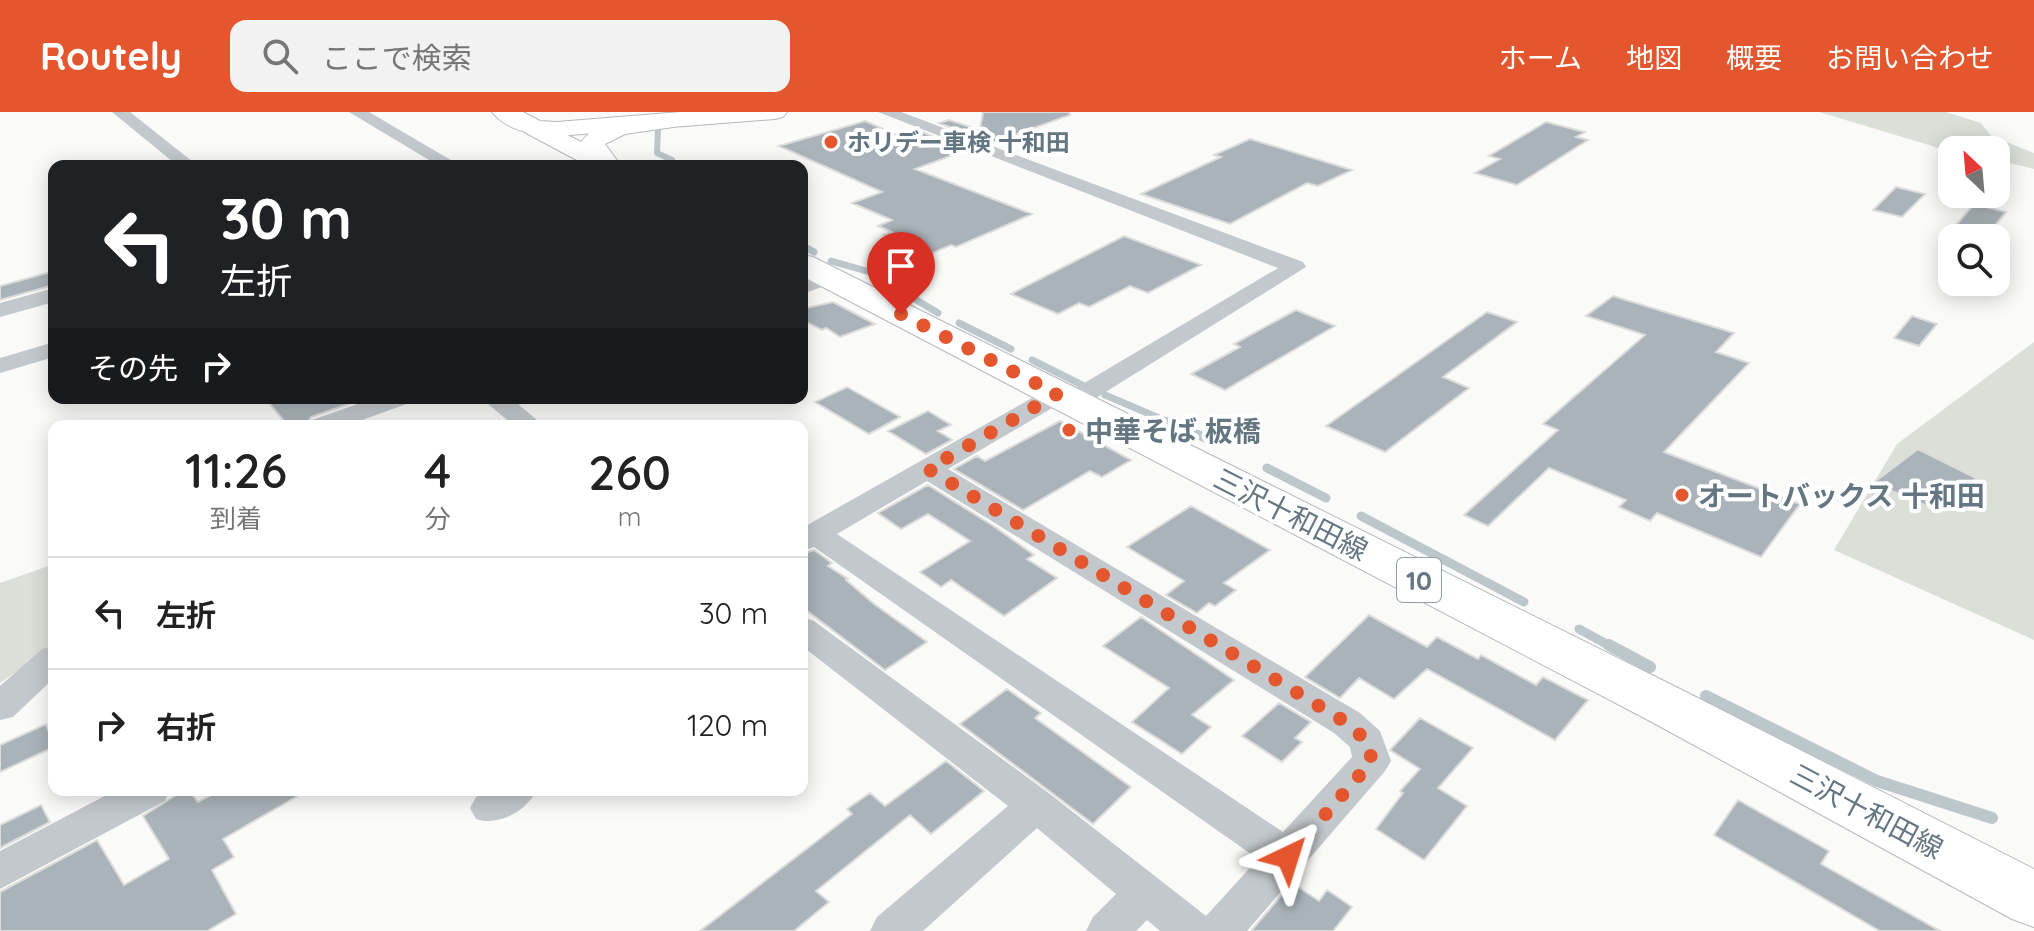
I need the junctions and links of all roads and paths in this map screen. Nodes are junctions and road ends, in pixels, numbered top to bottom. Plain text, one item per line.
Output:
1 (120, 112) edge
2 (357, 112) edge
3 (504, 112) edge
4 (775, 112) edge
5 (886, 112) edge
6 (733, 115) junction
7 (664, 122) junction
8 (556, 128) edge
9 (181, 160) edge
10 (441, 160) edge
11 (600, 160) edge
12 (603, 160) edge
13 (811, 276) edge
14 (48, 297) edge
15 (0, 310) edge
16 (48, 351) edge
17 (0, 366) edge
18 (1064, 398) junction
19 (383, 404) edge
20 (338, 420) edge
21 (928, 469) junction
22 (809, 537) edge
23 (808, 634) edge
24 (48, 663) edge
25 (0, 707) edge
26 (140, 796) edge
27 (1036, 805) junction
28 (1288, 857) junction
29 (0, 871) edge
30 (1144, 894) junction
31 (2034, 900) edge
32 (892, 931) edge
33 (1108, 931) edge
34 (1192, 931) edge
35 (1220, 931) edge

1 - 9 street
2 - 10 street
3 - 8 main road
4 - 6 main road
5 - 18 street
6 - 7 main road
6 - 8 main road
7 - 8 main road
7 - 12 main road
8 - 11 main road
13 - 18 main road, 三沢十和田線 / 10
14 - 15 street
16 - 17 street
18 - 21 street
18 - 31 main road, 三沢十和田線 / 10
19 - 20 street
21 - 22 street
21 - 28 street
22 - 28 street
23 - 27 street
24 - 25 street
26 - 29 street
27 - 30 street
27 - 32 street
28 - 35 street
30 - 33 street
30 - 34 street

